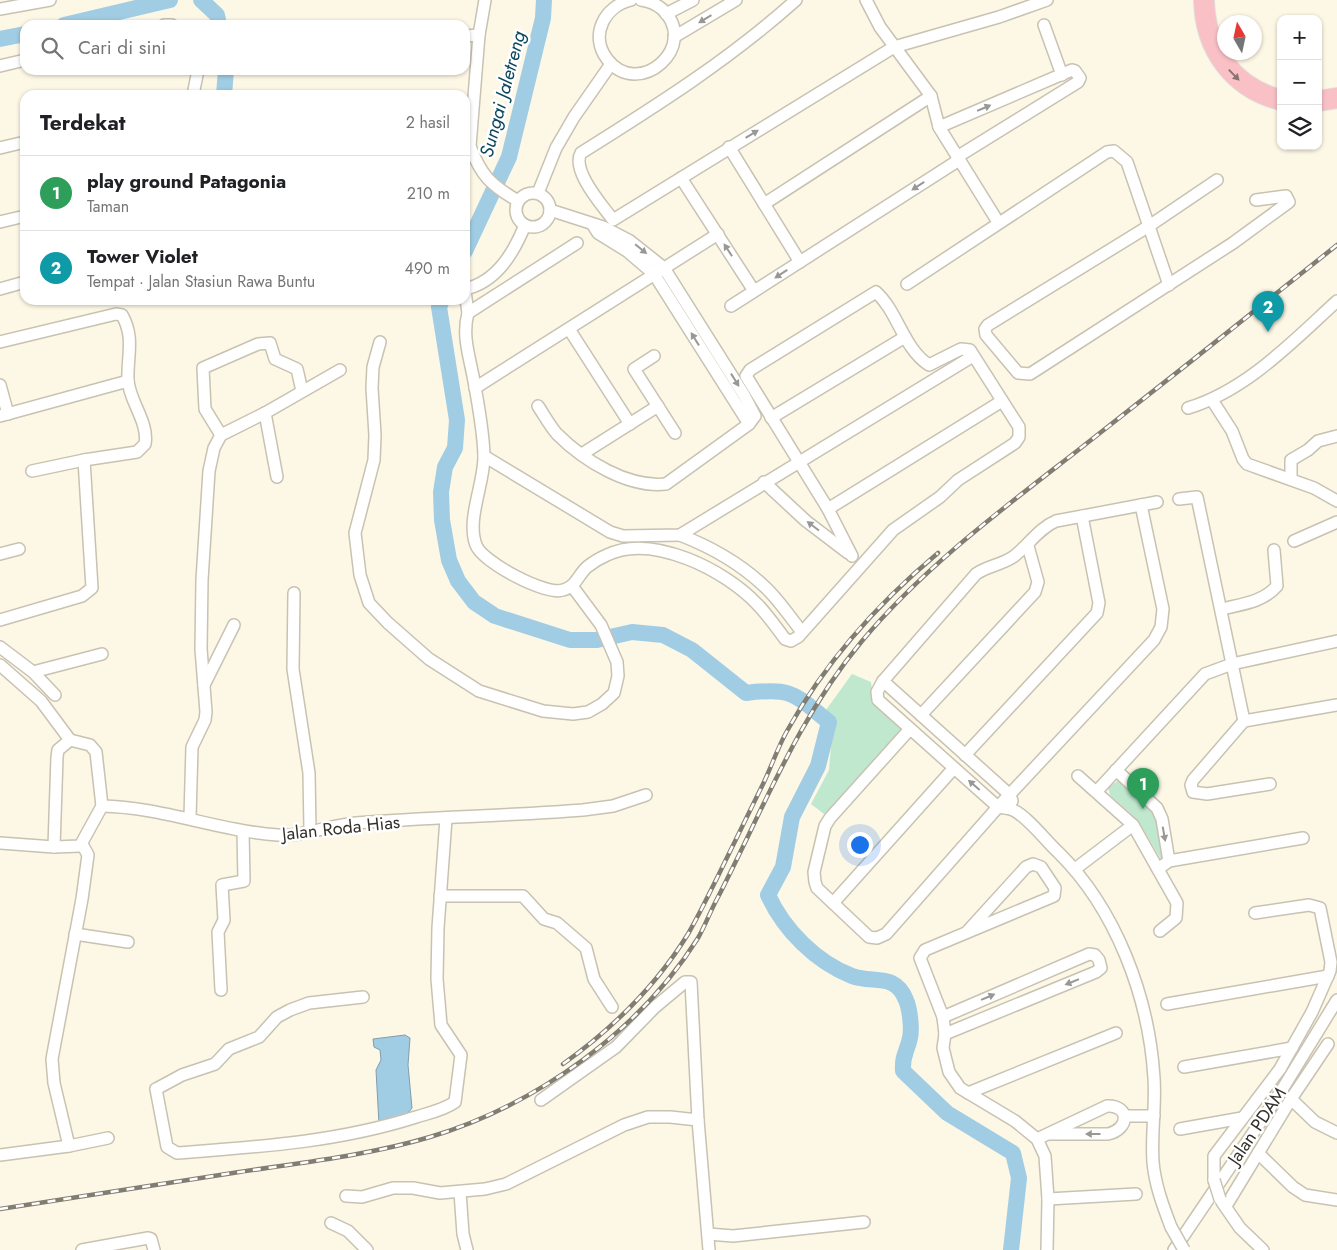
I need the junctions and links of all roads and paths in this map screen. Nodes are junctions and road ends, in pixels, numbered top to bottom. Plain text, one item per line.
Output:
1 (50, 0) edge
2 (485, 0) edge
3 (641, 0) edge
4 (693, 0) edge
5 (736, 0) edge
6 (796, 0) edge
7 (1047, 0) edge
8 (1204, 0) edge
9 (625, 1) edge
10 (871, 1) edge
11 (0, 9) edge
12 (666, 14) junction
13 (1044, 26) dead end
14 (479, 35) junction
15 (470, 36) edge
16 (674, 37) junction
17 (894, 47) junction
18 (20, 61) edge
19 (611, 64) junction
20 (0, 66) edge
21 (197, 75) edge
22 (1062, 75) junction
23 (194, 90) edge
24 (930, 96) junction
25 (1337, 98) edge
26 (1277, 99) edge
27 (1322, 100) edge
28 (470, 109) edge
29 (940, 127) junction
30 (20, 143) edge
31 (470, 146) edge
32 (0, 148) edge
33 (729, 148) junction
34 (958, 158) junction
35 (681, 178) junction
36 (1218, 180) dead end
37 (538, 193) junction
38 (1256, 200) dead end
39 (518, 201) junction
40 (764, 204) junction
41 (550, 210) junction
42 (20, 217) edge
43 (0, 222) edge
44 (998, 222) junction
45 (525, 225) junction
46 (1149, 226) junction
47 (718, 234) junction
48 (577, 243) dead end
49 (800, 262) junction
50 (659, 271) junction
51 (20, 283) edge
52 (907, 284) dead end
53 (1169, 285) junction
54 (470, 287) edge
55 (0, 288) edge
56 (754, 291) junction
57 (1337, 301) edge
58 (467, 305) edge
59 (731, 306) dead end
60 (468, 313) junction
61 (569, 329) junction
62 (905, 337) junction
63 (0, 342) edge
64 (380, 342) dead end
65 (654, 356) dead end
66 (973, 356) junction
67 (340, 370) dead end
68 (128, 381) junction
69 (0, 385) edge
70 (476, 388) junction
71 (302, 391) junction
72 (1212, 400) junction
73 (1002, 402) junction
74 (538, 406) dead end
75 (658, 406) junction
76 (1188, 408) dead end
77 (265, 413) junction
78 (4, 415) edge
79 (771, 418) junction
80 (630, 424) junction
81 (675, 433) dead end
82 (221, 435) junction
83 (1337, 436) edge
84 (582, 454) junction
85 (484, 456) junction
86 (84, 460) junction
87 (800, 462) junction
88 (32, 471) dead end
89 (277, 477) dead end
90 (1290, 479) junction
91 (764, 482) junction
92 (1178, 499) dead end
93 (1337, 501) edge
94 (1157, 502) dead end
95 (1141, 505) junction
96 (828, 509) junction
97 (1082, 516) junction
98 (1337, 522) edge
99 (680, 535) junction
100 (1294, 541) dead end
101 (1028, 546) junction
102 (19, 549) dead end
103 (1274, 550) dead end
104 (0, 554) edge
105 (852, 556) junction
106 (861, 564) junction
107 (572, 586) junction
108 (294, 593) dead end
109 (1222, 609) junction
110 (0, 620) edge
111 (234, 625) dead end
112 (802, 632) junction
113 (1337, 642) edge
114 (0, 647) edge
115 (102, 654) dead end
116 (1232, 664) junction
117 (0, 665) edge
118 (33, 672) junction
119 (883, 681) junction
120 (204, 685) junction
121 (55, 695) dead end
122 (1337, 705) edge
123 (920, 715) junction
124 (1244, 721) junction
125 (910, 729) junction
126 (70, 740) junction
127 (965, 755) junction
128 (954, 768) junction
129 (1116, 770) junction
130 (1078, 776) dead end
131 (1270, 784) dead end
132 (1096, 791) junction
133 (646, 795) dead end
134 (1010, 795) junction
135 (102, 806) junction
136 (998, 807) junction
137 (1014, 810) junction
138 (190, 817) junction
139 (446, 819) junction
140 (1133, 825) junction
141 (310, 830) junction
142 (243, 831) junction
143 (1303, 838) dead end
144 (0, 843) edge
145 (82, 844) junction
146 (54, 847) junction
147 (1169, 862) junction
148 (1075, 869) junction
149 (1158, 869) junction
150 (440, 896) junction
151 (833, 903) junction
152 (1255, 913) dead end
153 (1160, 932) dead end
154 (966, 933) junction
155 (75, 934) junction
156 (128, 942) dead end
157 (1328, 976) junction
158 (221, 990) dead end
159 (363, 996) dead end
160 (1337, 1000) edge
161 (1167, 1004) dead end
162 (612, 1007) dead end
163 (943, 1016) junction
164 (1116, 1033) dead end
165 (945, 1034) junction
166 (1328, 1044) dead end
167 (1292, 1048) junction
168 (1184, 1067) dead end
169 (968, 1093) junction
170 (1291, 1099) junction
171 (541, 1100) dead end
172 (1125, 1116) junction
173 (1154, 1116) junction
174 (1242, 1118) junction
175 (698, 1120) junction
176 (1180, 1129) dead end
177 (1337, 1133) edge
178 (1049, 1134) junction
179 (108, 1138) dead end
180 (1037, 1139) junction
181 (68, 1146) junction
182 (1258, 1152) junction
183 (0, 1155) edge
184 (460, 1192) junction
185 (1136, 1194) dead end
186 (346, 1196) dead end
187 (1048, 1199) junction
188 (1337, 1200) edge
189 (1223, 1203) junction
190 (864, 1222) dead end
191 (331, 1223) dead end
192 (708, 1234) junction
193 (82, 1250) edge
194 (154, 1250) edge
195 (367, 1250) edge
196 (467, 1250) edge
197 (709, 1250) edge
198 (1046, 1250) edge
199 (1174, 1250) edge
200 (1184, 1250) edge
201 (1262, 1250) edge

1 - 11 street
2 - 14 street
3 - 12 street
4 - 12 street
5 -> 16 street
6 - 35 street
7 - 17 street
8 -> 26 highway
9 - 19 street
10 - 17 street
12 - 16 street
13 - 22 street
14 - 15 street
14 - 28 street
16 - 19 street
17 - 24 street
33 -> 17 street
18 - 20 street
19 - 37 street
21 - 23 street
29 -> 22 street
22 - 34 street
24 - 29 street
24 - 40 street
25 - 27 highway
29 - 34 street
30 - 32 street
31 - 39 street
33 - 35 street
33 - 40 street
34 - 44 street
34 -> 49 street
35 - 47 street
36 - 46 street
37 - 39 street
37 - 41 street
38 - 53 street
39 - 45 street
40 - 49 street
41 - 45 street
41 - 50 street
42 - 43 street
44 - 46 street
44 - 52 street
45 - 54 street
46 - 53 street
46 - 53 street
47 - 50 street
56 -> 47 street
48 - 60 street
49 -> 56 street
50 - 61 street
50 - 84 street
51 - 55 street
56 - 59 street
57 - 72 street
58 - 60 street
60 - 70 street
61 - 70 street
61 - 80 street
62 - 66 street
62 - 79 street
62 - 79 street
63 - 68 street
64 - 107 street
65 - 75 street
66 - 73 street
66 - 87 street
67 - 71 street
68 - 78 street
68 - 86 street
69 - 78 street
70 - 85 street
71 - 77 street
71 - 82 street
72 - 76 street
72 - 90 street
73 - 96 street
73 - 106 street
74 - 84 street
75 - 80 street
75 - 81 street
77 - 82 street
77 - 89 street
79 - 87 street
80 - 84 street
82 - 120 street
83 - 90 street
85 - 99 street
85 - 107 street
86 - 88 street
86 - 110 street
87 - 91 street
87 - 96 street
90 - 93 street
91 - 99 street
105 -> 91 street
92 - 109 street
94 - 95 street
95 - 97 street
95 - 134 street
96 - 105 street
97 - 101 street
97 - 127 street
98 - 100 street
99 - 112 street
101 - 119 street
101 - 123 street
102 - 104 street
103 - 109 street
105 - 106 street
106 - 112 street
107 - 112 street
108 - 141 street
109 - 116 street
111 - 120 street
113 - 116 street
114 - 118 street
115 - 118 street
116 - 124 street
116 - 129 street
117 - 126 street
118 - 121 street
119 - 123 street
119 - 125 street
120 - 138 street
122 - 124 street
123 - 127 street
124 - 131 street
125 - 128 street
125 - 151 street
126 - 135 street
126 - 146 street
127 - 134 street
136 -> 128 street
128 - 151 street
129 - 132 street
129 -> 147 street
130 - 132 street
132 - 140 street
133 - 139 street, Jalan Roda Hias
134 - 136 street
134 - 137 street
135 - 138 street, Jalan Roda Hias
135 - 145 street
136 - 137 street
136 - 151 street
137 - 148 street
138 - 142 street, Jalan Roda Hias
139 - 141 street, Jalan Roda Hias
139 - 150 street
140 - 148 street
140 - 149 street
141 - 142 street, Jalan Roda Hias
142 - 158 street
143 - 147 street
144 - 146 street
145 - 146 street
145 - 155 street
147 - 149 street
148 - 173 street
149 - 153 street
150 - 159 street
150 - 162 street
152 - 157 street
154 - 154 street
154 - 163 street
155 - 156 street
155 - 181 street
157 - 161 street
157 - 167 street
160 - 199 street, Jalan PDAM
163 - 165 street
163 -> 165 street
164 - 169 street
165 - 169 street
166 - 170 street
167 - 168 street
167 - 174 street
169 - 180 street
170 - 177 street
170 - 182 street
171 - 175 street
172 - 173 street
172 - 178 street
172 -> 178 street
173 - 200 street, bridge
174 - 176 street
174 - 189 street, bridge
175 - 184 street
175 - 192 street
178 - 180 street
179 - 181 street
180 - 187 street
181 - 183 street
182 - 188 street
182 - 189 street
184 - 186 street
184 - 196 street
185 - 187 street
187 - 198 street
189 - 201 street
190 - 192 street
191 - 195 street
192 - 197 street
193 - 194 street

